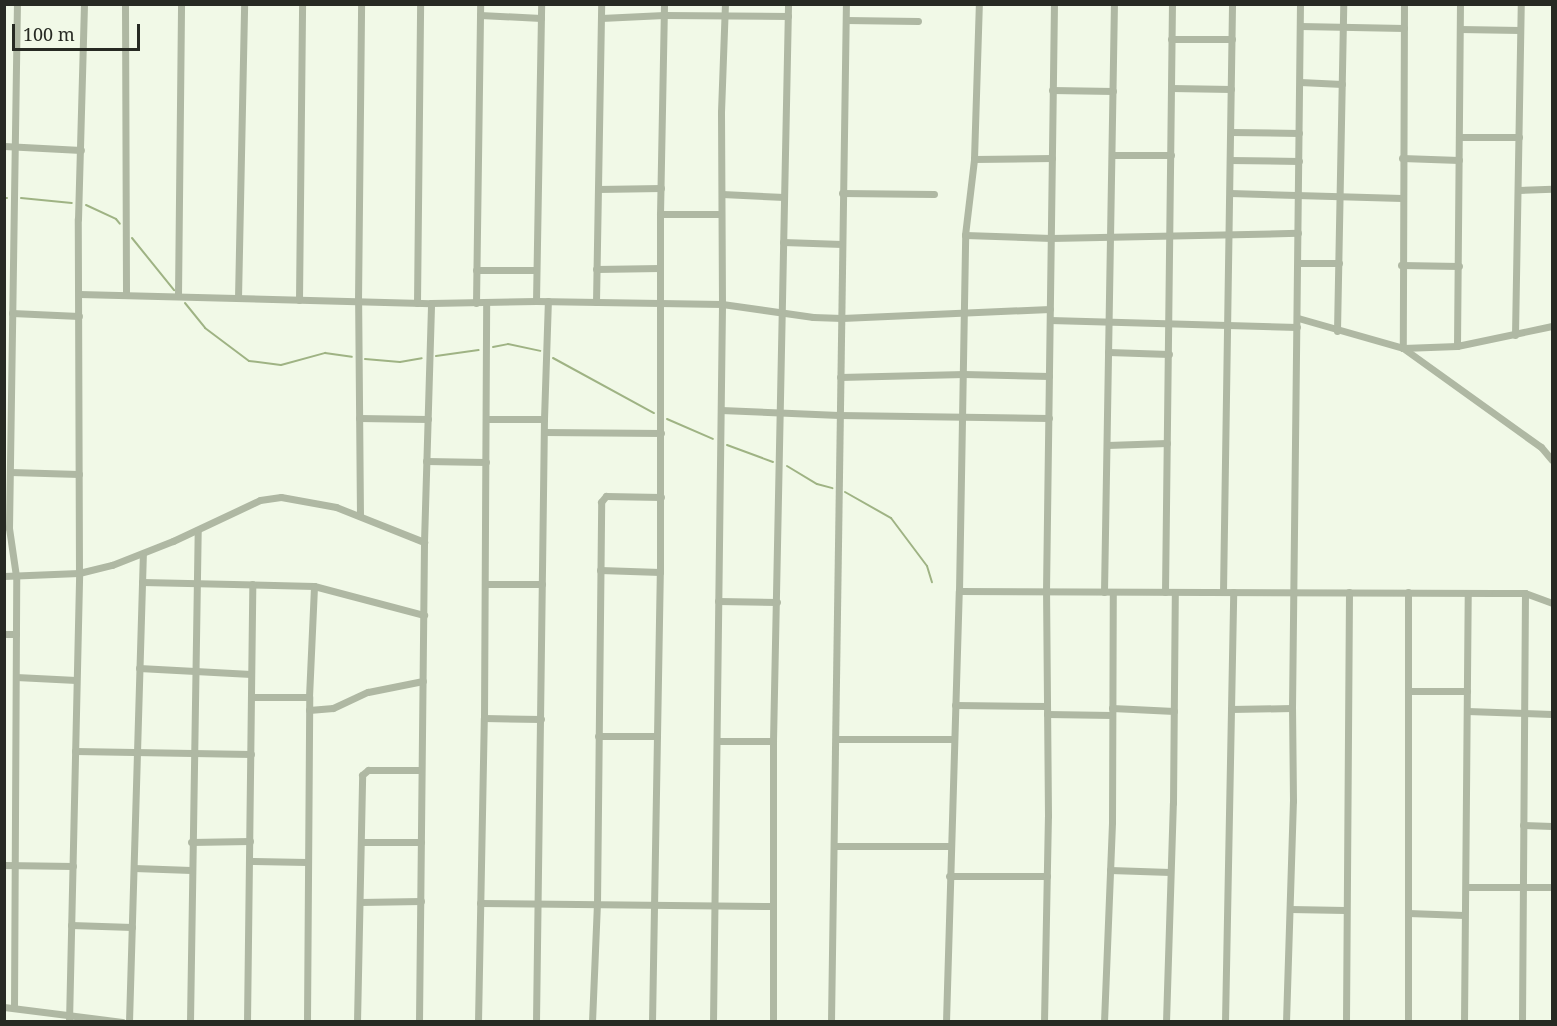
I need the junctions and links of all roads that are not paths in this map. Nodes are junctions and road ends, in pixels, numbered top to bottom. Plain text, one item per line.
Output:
1 (17, 4) edge
2 (84, 4) edge
3 (125, 4) edge
4 (181, 4) edge
5 (244, 4) edge
6 (302, 4) edge
7 (362, 4) edge
8 (420, 4) edge
9 (480, 4) edge
10 (541, 4) edge
11 (601, 4) edge
12 (664, 4) edge
13 (725, 4) edge
14 (788, 4) edge
15 (846, 4) edge
16 (979, 4) edge
17 (1054, 4) edge
18 (1114, 4) edge
19 (1172, 4) edge
20 (1232, 4) edge
21 (1300, 4) edge
22 (1343, 4) edge
23 (1404, 4) edge
24 (1460, 4) edge
25 (1521, 4) edge
26 (480, 15) junction
27 (664, 15) junction
28 (725, 16) junction
29 (788, 16) junction
30 (541, 18) junction
31 (600, 18) junction
32 (846, 20) junction
33 (918, 21) dead end
34 (1300, 26) junction
35 (1343, 27) junction
36 (1404, 28) junction
37 (1460, 29) junction
38 (1520, 30) junction
39 (1171, 39) junction
40 (1232, 39) junction
41 (1300, 82) junction
42 (1342, 84) junction
43 (1171, 88) junction
44 (1231, 88) junction
45 (1052, 90) junction
46 (1113, 91) junction
47 (1231, 132) junction
48 (1299, 133) junction
49 (1460, 137) junction
50 (1520, 137) junction
51 (4, 146) edge
52 (14, 147) junction
53 (81, 150) junction
54 (1112, 155) junction
55 (1171, 155) junction
56 (1052, 158) junction
57 (1402, 158) junction
58 (974, 159) junction
59 (1230, 160) junction
60 (1459, 160) junction
61 (1299, 161) junction
62 (661, 188) junction
63 (598, 189) junction
64 (1552, 189) edge
65 (1519, 190) junction
66 (843, 193) junction
67 (1230, 193) junction
68 (722, 194) junction
69 (934, 194) dead end
70 (1299, 195) junction
71 (784, 197) junction
72 (1340, 197) junction
73 (1402, 198) junction
74 (660, 214) junction
75 (721, 214) junction
76 (1299, 233) junction
77 (1230, 234) junction
78 (965, 235) junction
79 (1170, 236) junction
80 (1110, 237) junction
81 (1051, 238) junction
82 (783, 242) junction
83 (842, 244) junction
84 (1298, 262) junction
85 (1339, 264) junction
86 (1401, 265) junction
87 (1459, 266) junction
88 (660, 268) junction
89 (596, 269) junction
90 (476, 270) junction
91 (536, 270) junction
92 (79, 294) junction
93 (126, 294) junction
94 (178, 296) junction
95 (238, 298) junction
96 (299, 300) junction
97 (358, 301) junction
98 (536, 301) junction
99 (548, 301) junction
100 (596, 302) junction
101 (417, 303) junction
102 (431, 303) junction
103 (476, 303) junction
104 (486, 303) junction
105 (661, 304) junction
106 (722, 304) junction
107 (1050, 309) junction
108 (965, 311) junction
109 (12, 313) junction
110 (783, 313) junction
111 (79, 316) junction
112 (842, 318) junction
113 (1298, 318) junction
114 (1050, 320) junction
115 (1109, 321) junction
116 (1169, 324) junction
117 (1228, 326) junction
118 (1552, 326) edge
119 (1298, 327) junction
120 (1337, 331) junction
121 (1515, 335) junction
122 (1457, 346) junction
123 (1403, 348) junction
124 (1108, 352) junction
125 (1168, 354) junction
126 (964, 374) junction
127 (1049, 375) junction
128 (840, 377) junction
129 (721, 410) junction
130 (781, 412) junction
131 (839, 415) junction
132 (963, 415) junction
133 (359, 418) junction
134 (486, 418) junction
135 (1049, 418) junction
136 (428, 419) junction
137 (544, 419) junction
138 (544, 432) junction
139 (661, 433) junction
140 (1167, 443) junction
141 (1107, 445) junction
142 (1552, 460) edge
143 (426, 461) junction
144 (486, 462) junction
145 (10, 472) junction
146 (79, 474) junction
147 (660, 497) junction
148 (360, 516) junction
149 (198, 530) junction
150 (424, 542) junction
151 (143, 554) junction
152 (600, 570) junction
153 (660, 572) junction
154 (79, 573) junction
155 (4, 576) edge
156 (16, 576) junction
157 (142, 582) junction
158 (196, 583) junction
159 (252, 584) junction
160 (485, 584) junction
161 (542, 584) junction
162 (314, 586) junction
163 (959, 591) junction
164 (1046, 591) junction
165 (1104, 592) junction
166 (1113, 592) junction
167 (1165, 592) junction
168 (1175, 592) junction
169 (1223, 592) junction
170 (1233, 592) junction
171 (1295, 592) junction
172 (1349, 592) junction
173 (1408, 592) junction
174 (1468, 592) junction
175 (1525, 593) junction
176 (718, 601) junction
177 (777, 602) junction
178 (1552, 603) edge
179 (424, 615) junction
180 (4, 634) edge
181 (16, 634) junction
182 (139, 668) junction
183 (195, 672) junction
184 (251, 674) junction
185 (16, 677) junction
186 (76, 680) junction
187 (423, 681) junction
188 (1408, 691) junction
189 (1467, 691) junction
190 (251, 697) junction
191 (309, 697) junction
192 (955, 705) junction
193 (1292, 708) junction
194 (1231, 709) junction
195 (1047, 710) junction
196 (309, 711) junction
197 (1174, 711) junction
198 (1467, 711) junction
199 (1112, 712) junction
200 (1525, 713) junction
201 (1552, 714) edge
202 (484, 718) junction
203 (541, 719) junction
204 (598, 736) junction
205 (657, 736) junction
206 (836, 740) junction
207 (954, 740) junction
208 (717, 741) junction
209 (772, 741) junction
210 (75, 751) junction
211 (137, 753) junction
212 (193, 753) junction
213 (251, 754) junction
214 (421, 770) junction
215 (1523, 825) junction
216 (1552, 826) edge
217 (250, 841) junction
218 (191, 842) junction
219 (362, 842) junction
220 (421, 842) junction
221 (835, 846) junction
222 (950, 846) junction
223 (249, 861) junction
224 (307, 862) junction
225 (4, 865) edge
226 (15, 865) junction
227 (73, 866) junction
228 (134, 868) junction
229 (191, 870) junction
230 (1110, 870) junction
231 (1170, 872) junction
232 (950, 876) junction
233 (1047, 876) junction
234 (1522, 886) junction
235 (1466, 887) junction
236 (1552, 887) edge
237 (421, 901) junction
238 (360, 902) junction
239 (480, 903) junction
240 (538, 903) junction
241 (597, 904) junction
242 (654, 904) junction
243 (716, 906) junction
244 (773, 906) junction
245 (1290, 909) junction
246 (1345, 910) junction
247 (1408, 914) junction
248 (1464, 915) junction
249 (71, 925) junction
250 (132, 927) junction
251 (4, 1007) edge
252 (14, 1008) junction
253 (69, 1018) edge
254 (111, 1021) edge
255 (122, 1022) edge
256 (129, 1022) edge
257 (190, 1022) edge
258 (247, 1022) edge
259 (307, 1022) edge
260 (357, 1022) edge
261 (419, 1022) edge
262 (478, 1022) edge
263 (536, 1022) edge
264 (592, 1022) edge
265 (652, 1022) edge
266 (713, 1022) edge
267 (773, 1022) edge
268 (831, 1022) edge
269 (946, 1022) edge
270 (1044, 1022) edge
271 (1104, 1022) edge
272 (1166, 1022) edge
273 (1225, 1022) edge
274 (1286, 1022) edge
275 (1346, 1022) edge
276 (1408, 1022) edge
277 (1464, 1022) edge
278 (1522, 1022) edge

1 - 52 street
2 - 53 street
3 - 93 street
4 - 94 street
5 - 95 street
6 - 96 street
7 - 97 street
8 - 101 street
9 - 26 street
10 - 30 street
11 - 31 street
12 - 27 street
13 - 28 street
14 - 29 street
15 - 32 street
16 - 58 street
17 - 45 street
18 - 46 street
19 - 39 street
20 - 40 street
21 - 34 street
22 - 35 street
23 - 36 street
24 - 37 street
25 - 38 street
26 - 30 street
26 - 90 street
27 - 28 street
27 - 31 street
27 - 62 street
28 - 29 street
28 - 68 street
29 - 71 street
30 - 91 street
31 - 63 street
32 - 33 street
32 - 66 street
34 - 35 street
34 - 41 street
35 - 36 street
35 - 42 street
36 - 57 street
37 - 38 street
37 - 49 street
38 - 50 street
39 - 40 street
39 - 43 street
40 - 44 street
41 - 42 street
41 - 48 street
42 - 72 street
43 - 44 street
43 - 55 street
44 - 47 street
45 - 46 street
45 - 56 street
46 - 54 street
47 - 48 street
47 - 59 street
48 - 61 street
49 - 50 street
49 - 60 street
50 - 65 street
51 - 52 street
52 - 53 street
52 - 109 street
53 - 92 street
54 - 55 street
54 - 80 street
55 - 79 street
56 - 58 street
56 - 81 street
57 - 60 street
57 - 73 street
58 - 78 street
59 - 61 street
59 - 67 street
60 - 87 street
61 - 70 street
62 - 63 street
62 - 74 street
63 - 89 street
64 - 65 street
65 - 121 street
66 - 69 street
66 - 83 street
67 - 70 street
67 - 77 street
68 - 71 street
68 - 75 street
70 - 72 street
70 - 76 street
71 - 82 street
72 - 73 street
72 - 85 street
73 - 86 street
74 - 75 street
74 - 88 street
75 - 106 street
76 - 77 street
76 - 84 street
77 - 79 street
77 - 117 street
78 - 81 street
78 - 108 street
79 - 80 street
79 - 116 street
80 - 81 street
80 - 115 street
81 - 107 street
82 - 83 street
82 - 110 street
83 - 112 street
84 - 85 street
84 - 113 street
85 - 120 street
86 - 87 street
86 - 123 street
87 - 122 street
88 - 89 street
88 - 105 street
89 - 100 street
90 - 91 street
90 - 103 street
91 - 98 street
92 - 93 street
92 - 111 street
93 - 94 street
94 - 95 street
95 - 96 street
96 - 97 street
97 - 101 street
97 - 133 street
98 - 99 street
98 - 104 street
99 - 100 street
99 - 137 street
100 - 105 street
101 - 102 street
102 - 103 street
102 - 136 street
103 - 104 street
104 - 134 street
105 - 106 street
105 - 139 street
106 - 110 street
106 - 129 street
107 - 108 street
107 - 114 street
108 - 112 street
108 - 126 street
109 - 111 street
109 - 145 street
110 - 112 street
110 - 130 street
111 - 146 street
112 - 128 street
113 - 119 street
113 - 120 street
114 - 115 street
114 - 127 street
115 - 116 street
115 - 124 street
116 - 117 street
116 - 125 street
117 - 119 street
117 - 169 street
118 - 121 street
119 - 171 street
120 - 123 street
121 - 122 street
122 - 123 street
123 - 142 street
124 - 125 street
124 - 141 street
125 - 140 street
126 - 127 street
126 - 128 street
126 - 132 street
127 - 135 street
128 - 131 street
129 - 130 street
129 - 176 street
130 - 131 street
130 - 177 street
131 - 132 street
131 - 206 street
132 - 135 street
132 - 163 street
133 - 136 street
133 - 148 street
134 - 137 street
134 - 144 street
135 - 164 street
136 - 143 street
137 - 138 street
138 - 139 street
138 - 161 street
139 - 147 street
140 - 141 street
140 - 167 street
141 - 165 street
143 - 144 street
143 - 150 street
144 - 160 street
145 - 146 street
145 - 156 street
146 - 154 street
147 - 152 street
147 - 153 street
148 - 149 street
148 - 150 street
149 - 151 street
149 - 158 street
150 - 179 street
151 - 154 street
151 - 157 street
152 - 153 street
152 - 204 street
153 - 205 street
154 - 156 street
154 - 186 street
155 - 156 street
156 - 181 street
157 - 158 street
157 - 182 street
158 - 159 street
158 - 183 street
159 - 162 street
159 - 184 street
160 - 161 street
160 - 202 street
161 - 203 street
162 - 179 street
162 - 191 street
163 - 164 street
163 - 192 street
164 - 165 street
164 - 195 street
165 - 166 street
166 - 167 street
166 - 199 street
167 - 168 street
168 - 169 street
168 - 197 street
169 - 170 street
170 - 171 street
170 - 194 street
171 - 172 street
171 - 193 street
172 - 173 street
172 - 246 street
173 - 174 street
173 - 188 street
174 - 175 street
174 - 189 street
175 - 178 street
175 - 200 street
176 - 177 street
176 - 208 street
177 - 209 street
179 - 187 street
180 - 181 street
181 - 185 street
182 - 183 street
182 - 211 street
183 - 184 street
183 - 212 street
184 - 190 street
185 - 186 street
185 - 226 street
186 - 210 street
187 - 196 street
187 - 214 street
188 - 189 street
188 - 247 street
189 - 198 street
190 - 191 street
190 - 213 street
191 - 196 street
192 - 195 street
192 - 207 street
193 - 194 street
193 - 245 street
194 - 273 street
195 - 199 street
195 - 233 street
196 - 224 street
197 - 199 street
197 - 231 street
198 - 200 street
198 - 235 street
199 - 230 street
200 - 201 street
200 - 215 street
202 - 203 street
202 - 239 street
203 - 240 street
204 - 205 street
204 - 241 street
205 - 242 street
206 - 207 street
206 - 221 street
207 - 222 street
208 - 209 street
208 - 243 street
209 - 244 street
210 - 211 street
210 - 227 street
211 - 212 street
211 - 228 street
212 - 213 street
212 - 218 street
213 - 217 street
214 - 219 street
214 - 220 street
215 - 216 street
215 - 234 street
217 - 218 street
217 - 223 street
218 - 229 street
219 - 220 street
219 - 238 street
220 - 237 street
221 - 222 street
221 - 268 street
222 - 232 street
223 - 224 street
223 - 258 street
224 - 259 street
225 - 226 street
226 - 227 street
226 - 252 street
227 - 249 street
228 - 229 street
228 - 250 street
229 - 257 street
230 - 231 street
230 - 271 street
231 - 272 street
232 - 233 street
232 - 269 street
233 - 270 street
234 - 235 street
234 - 236 street
234 - 278 street
235 - 248 street
237 - 238 street
237 - 261 street
238 - 260 street
239 - 240 street
239 - 262 street
240 - 241 street
240 - 263 street
241 - 242 street
241 - 264 street
242 - 243 street
242 - 265 street
243 - 244 street
243 - 266 street
244 - 267 street
245 - 246 street
245 - 274 street
246 - 275 street
247 - 248 street
247 - 276 street
248 - 277 street
249 - 250 street
249 - 253 street
250 - 256 street
251 - 252 street
252 - 253 street
253 - 254 street
254 - 255 street

